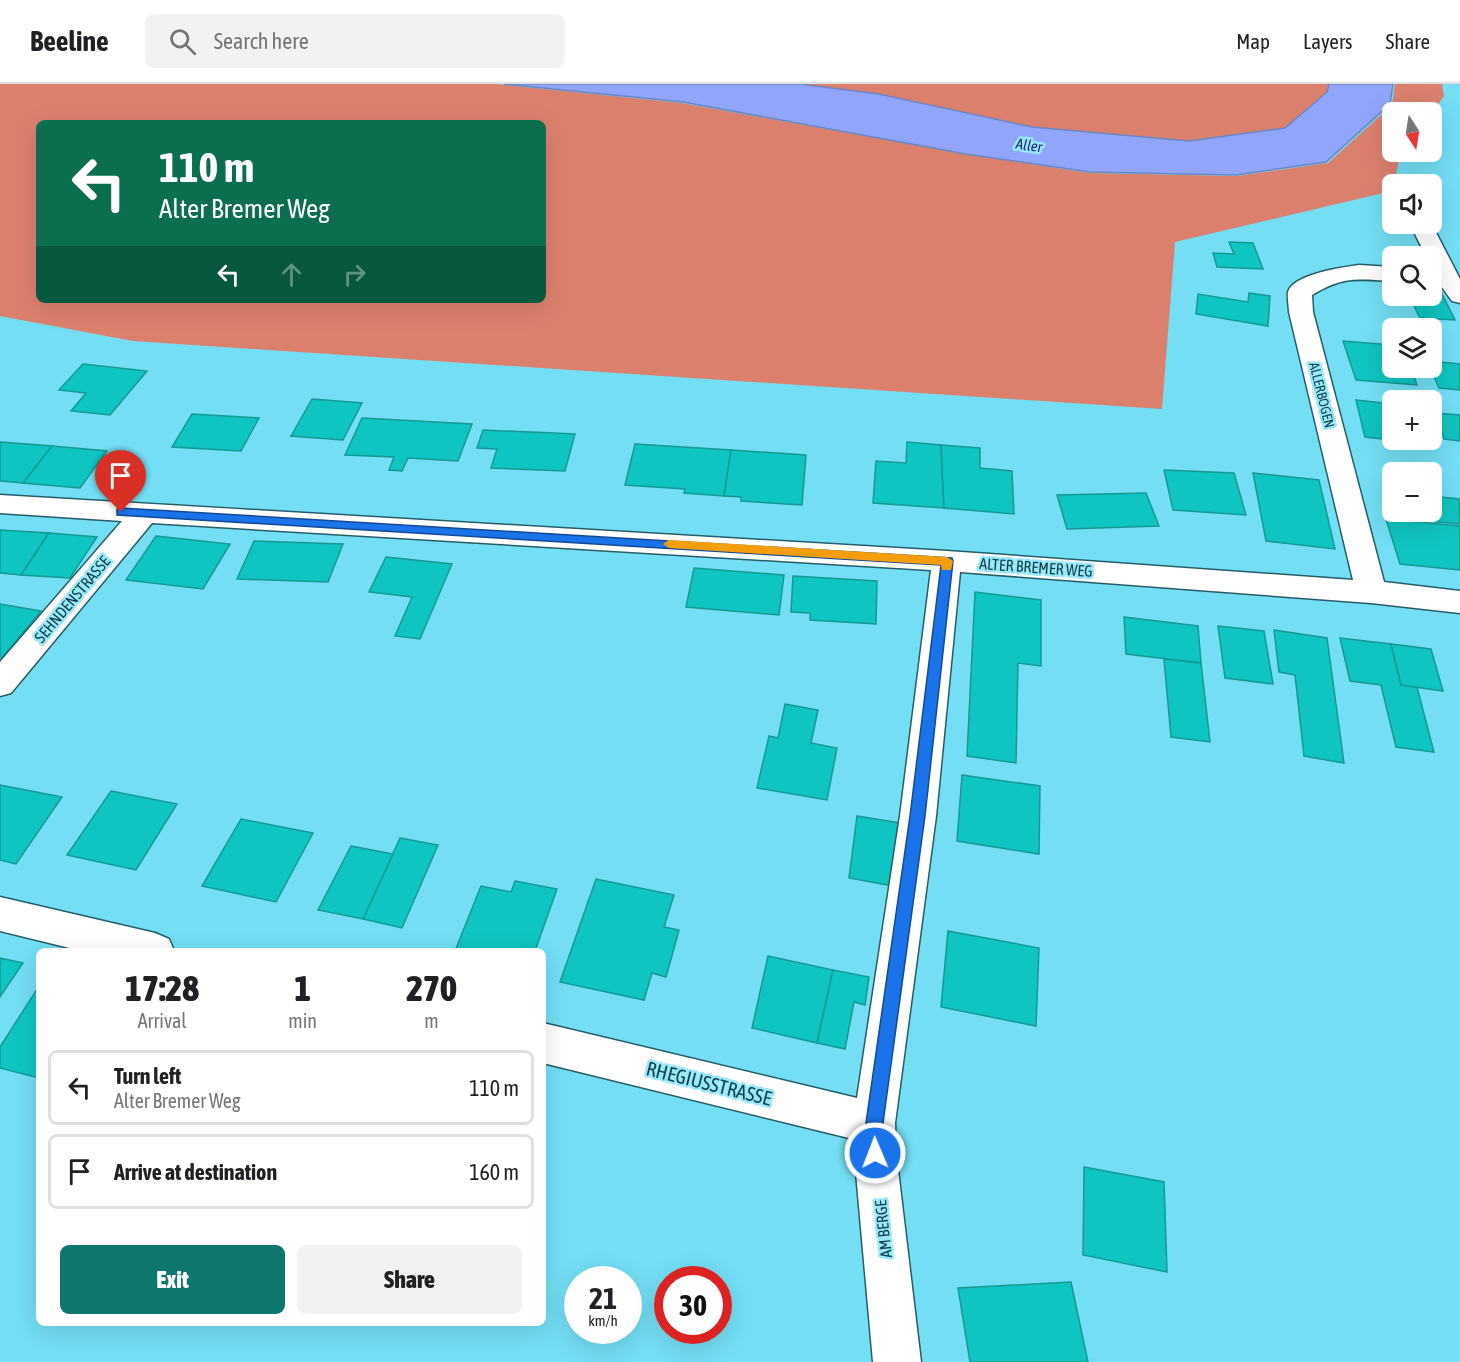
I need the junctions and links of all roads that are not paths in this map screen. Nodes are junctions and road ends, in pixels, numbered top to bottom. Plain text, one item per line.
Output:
1 (1425, 234) edge
2 (1382, 273) edge
3 (1446, 283) edge
4 (0, 504) edge
5 (145, 513) junction
6 (947, 561) junction
7 (1371, 592) junction
8 (1460, 602) edge
9 (0, 684) edge
10 (0, 914) edge
11 (142, 948) edge
12 (546, 1044) edge
13 (874, 1123) junction
14 (897, 1362) edge

1 - 3 street
2 - 7 street, ALLERBOGEN
4 - 5 street, ALTER BREMER WEG
5 - 6 street, ALTER BREMER WEG
5 - 9 street, SEHNDENSTRASSE
6 - 7 street, ALTER BREMER WEG
6 - 13 street, AM BERGE
7 - 8 street, ALTER BREMER WEG
10 - 11 street
12 - 13 street, RHEGIUSSTRASSE
13 - 14 street, AM BERGE

